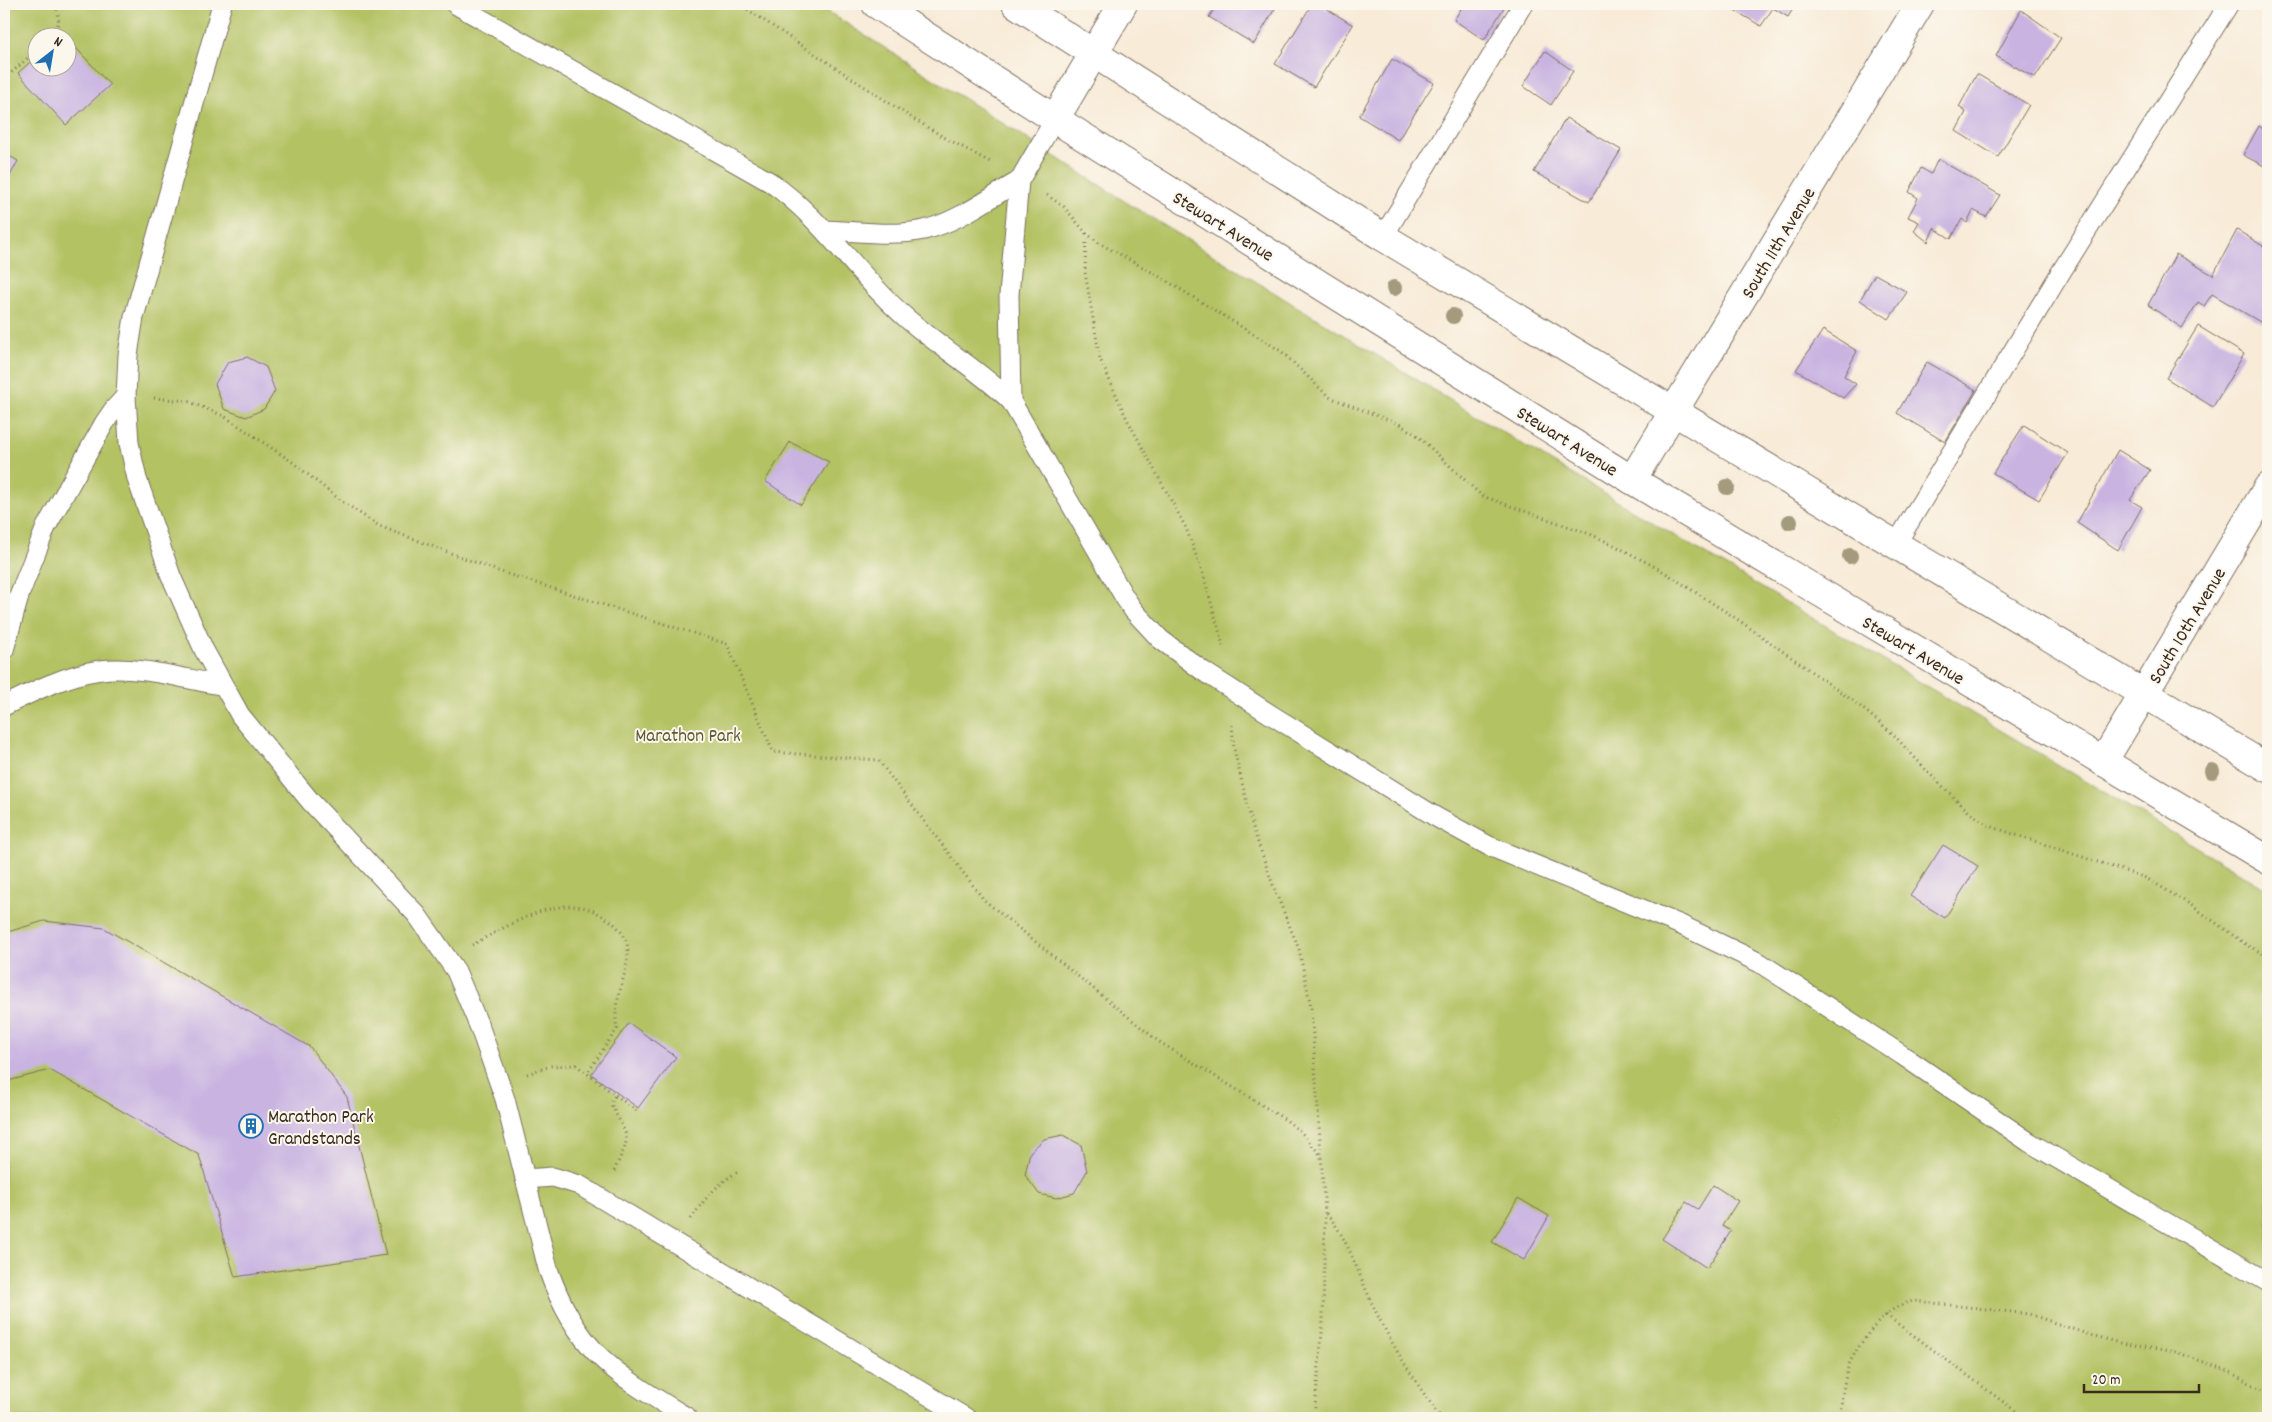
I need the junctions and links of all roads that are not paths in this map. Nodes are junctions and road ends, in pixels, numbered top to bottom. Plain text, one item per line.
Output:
1 (222, 4) edge
2 (455, 4) edge
3 (876, 4) edge
4 (1016, 4) edge
5 (1123, 4) edge
6 (1523, 4) edge
7 (1920, 4) edge
8 (2229, 4) edge
9 (1094, 54) junction
10 (1055, 120) junction
11 (1019, 181) junction
12 (824, 230) junction
13 (1382, 237) junction
14 (126, 396) junction
15 (1011, 401) junction
16 (1674, 411) junction
17 (1632, 480) junction
18 (2268, 487) edge
19 (1896, 544) junction
20 (4, 650) edge
21 (221, 685) junction
22 (2145, 694) junction
23 (4, 706) edge
24 (2103, 762) junction
25 (2268, 768) edge
26 (2268, 860) edge
27 (525, 1178) junction
28 (2268, 1282) edge
29 (688, 1418) edge
30 (966, 1418) edge

1 - 14 lane
2 - 12 lane
3 - 10 main road, Stewart Avenue
4 - 9 main road
5 - 9 main road
6 - 13 lane
7 - 16 main road, South 11th Avenue
8 - 19 lane
9 - 10 main road
9 - 13 main road
10 - 11 lane
10 - 17 main road, Stewart Avenue
11 - 12 lane
11 - 15 lane
12 - 15 lane
13 - 16 main road
14 - 20 lane
14 - 21 lane
15 - 28 lane
16 - 17 main road, South 11th Avenue
16 - 19 main road
17 - 24 main road, Stewart Avenue
18 - 22 main road, South 10th Avenue
19 - 22 main road
21 - 23 lane
21 - 27 lane
22 - 24 main road, South 10th Avenue
22 - 25 main road
24 - 26 main road, Stewart Avenue
27 - 29 lane
27 - 30 lane

